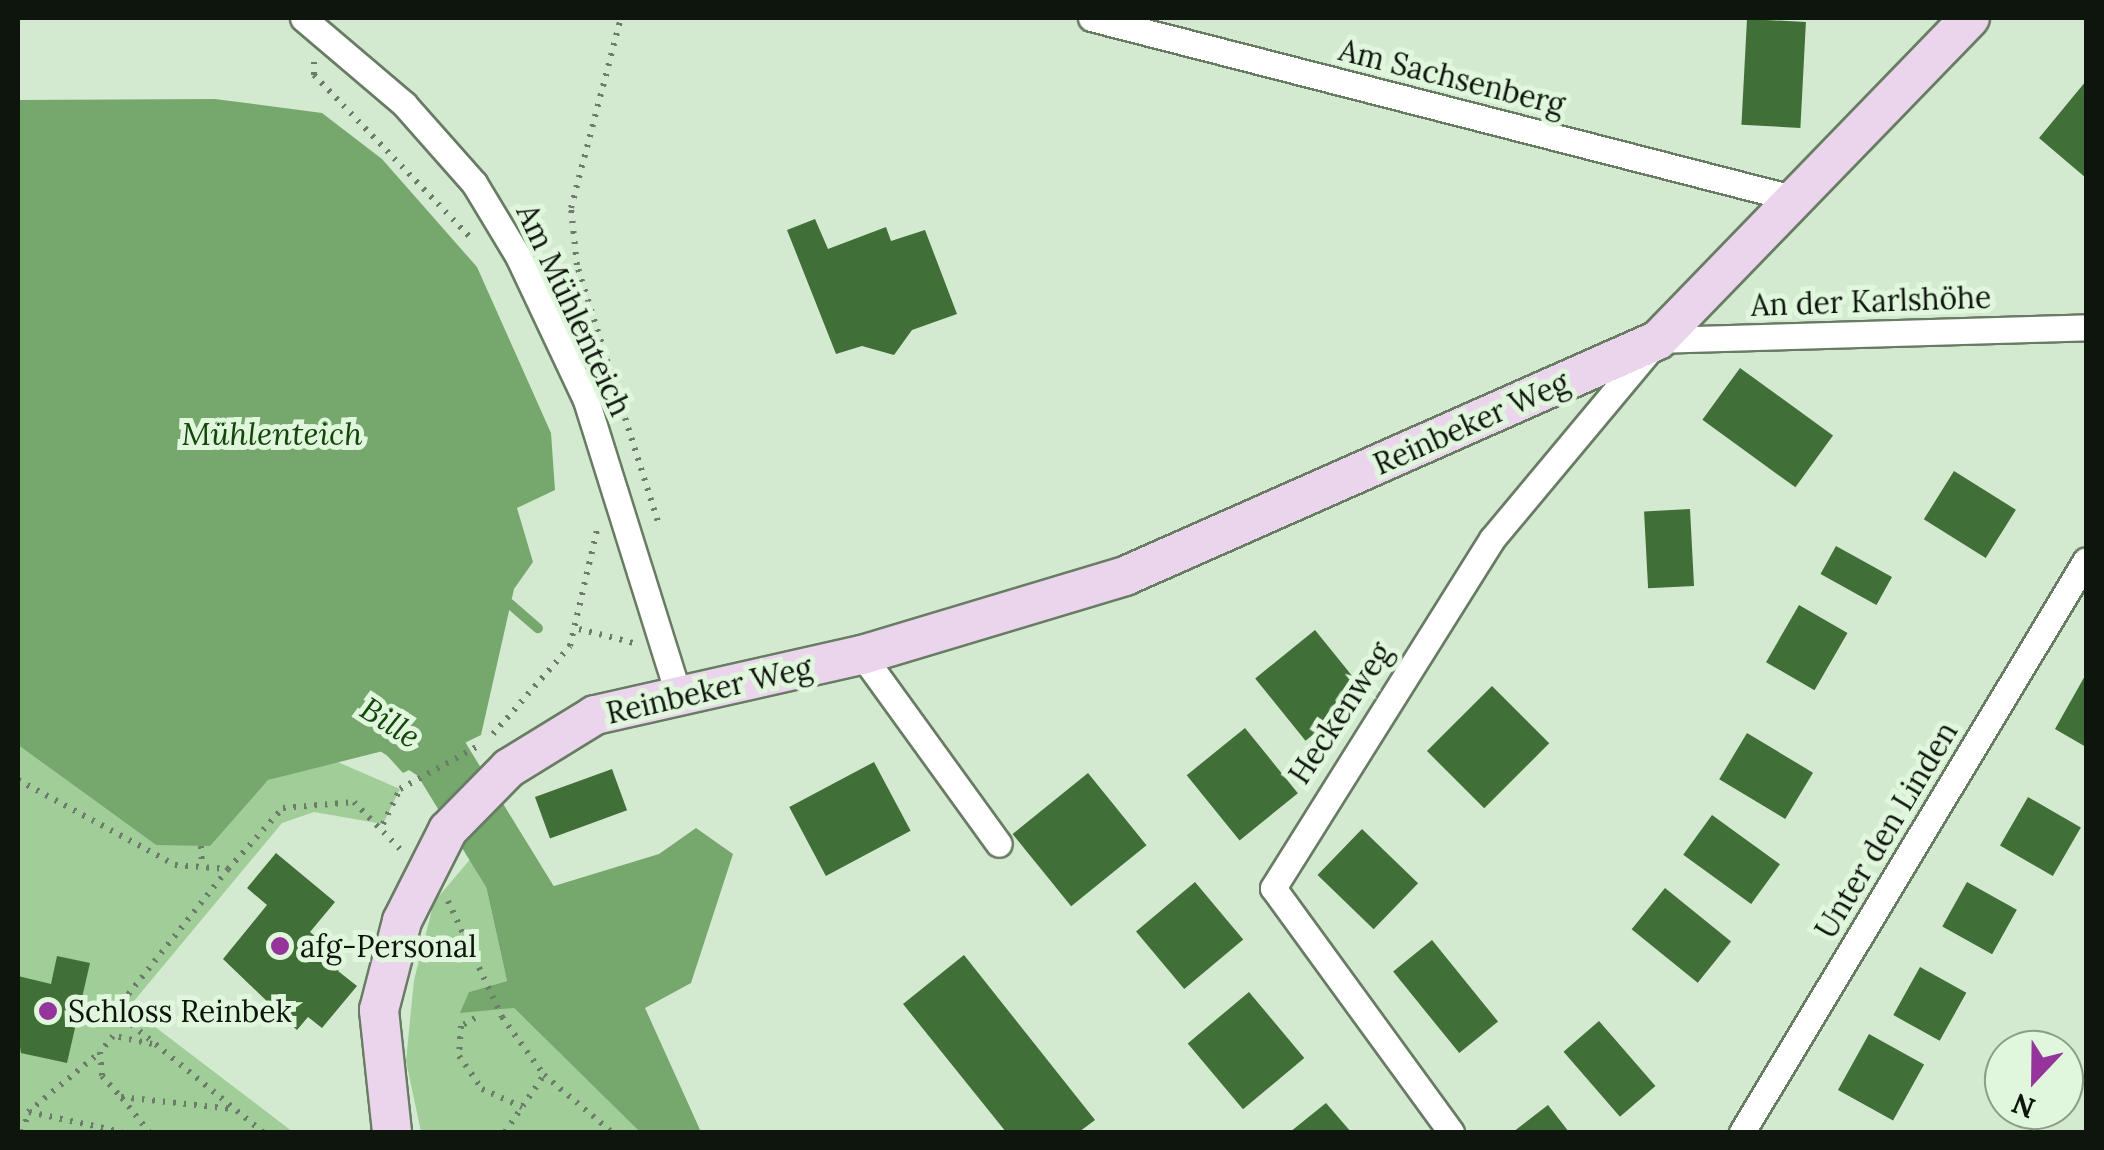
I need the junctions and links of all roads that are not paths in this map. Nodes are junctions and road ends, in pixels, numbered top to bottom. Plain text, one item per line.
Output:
1 (1091, 18) edge
2 (1970, 18) edge
3 (308, 22) edge
4 (1796, 199) junction
5 (2086, 328) edge
6 (1658, 340) junction
7 (2086, 560) edge
8 (862, 656) junction
9 (679, 696) junction
10 (999, 844) dead end
11 (392, 1132) edge
12 (1451, 1132) edge
13 (1742, 1132) edge

1 - 4 street, Am Sachsenberg
2 - 4 main road, Reinbeker Weg
3 - 9 street, Am Mühlenteich
4 - 6 main road, Reinbeker Weg
5 - 6 street, An der Karlshöhe
6 - 8 main road, Reinbeker Weg
6 - 12 street, Heckenweg
7 - 13 street, Unter den Linden
8 - 9 main road, Reinbeker Weg
8 - 10 street
9 - 11 main road, Reinbeker Weg

